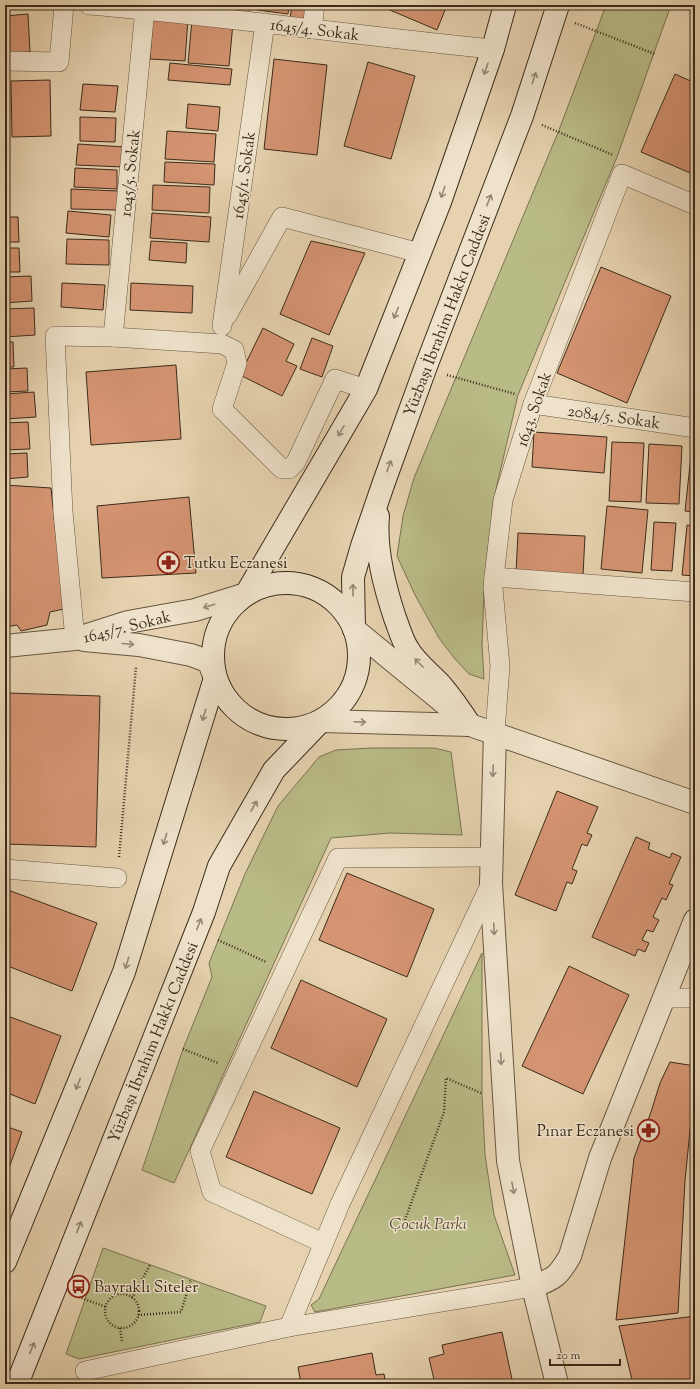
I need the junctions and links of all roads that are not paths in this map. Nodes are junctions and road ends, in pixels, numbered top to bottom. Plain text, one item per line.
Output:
1 (64, 5) edge
2 (89, 5) edge
3 (315, 5) edge
4 (505, 5) edge
5 (145, 9) junction
6 (557, 10) edge
7 (264, 23) junction
8 (312, 29) junction
9 (493, 49) junction
10 (5, 61) edge
11 (695, 205) edge
12 (420, 253) junction
13 (222, 335) junction
14 (113, 338) junction
15 (366, 388) junction
16 (533, 404) junction
17 (695, 428) edge
18 (379, 494) junction
19 (494, 577) junction
20 (695, 592) edge
21 (246, 594) junction
22 (354, 629) junction
23 (75, 639) junction
24 (5, 646) edge
25 (215, 678) junction
26 (322, 720) junction
27 (470, 725) junction
28 (495, 732) junction
29 (695, 803) edge
30 (492, 857) junction
31 (5, 869) edge
32 (117, 878) road end
33 (491, 883) junction
34 (695, 920) edge
35 (665, 998) junction
36 (695, 998) edge
37 (323, 1243) junction
38 (5, 1262) edge
39 (533, 1287) junction
40 (289, 1327) junction
41 (85, 1370) dead end
42 (17, 1384) edge
43 (557, 1384) edge

1 - 10 street
2 - 5 street, 1645/4. Sokak
3 - 8 street
4 - 9 main road
5 - 7 street, 1645/4. Sokak
5 - 14 street, 1045/5. Sokak
18 -> 6 main road, Yüzbaşı İbrahim Hakkı Caddesi
7 - 8 street, 1645/4. Sokak
7 - 13 street, 1645/1. Sokak
8 - 9 street, 1645/4. Sokak
9 -> 12 main road
11 - 16 street, 1643. Sokak
12 - 13 street
12 -> 15 main road
13 - 14 street
13 - 15 street
14 - 23 street
15 -> 21 main road
16 - 17 street, 2084/5. Sokak
16 - 19 street, 1643. Sokak
22 -> 18 main road, Yüzbaşı İbrahim Hakkı Caddesi
27 -> 18 main road
19 - 20 street
19 - 28 street, 1643. Sokak
21 - 22 main road
21 -> 23 main road, 1645/7. Sokak
21 - 25 main road
22 - 26 main road
22 - 27 main road
23 - 24 main road, 1645/7. Sokak
23 -> 25 main road
25 - 26 main road
25 -> 38 main road
26 -> 27 main road
42 -> 26 main road, Yüzbaşı İbrahim Hakkı Caddesi
27 - 28 main road
28 - 29 main road
28 -> 30 main road
30 - 33 main road
30 - 37 street
31 - 32 street
33 - 37 street
33 -> 39 main road
34 - 35 main road
35 - 36 street
35 - 39 main road
37 - 40 street
39 - 40 street
39 - 43 main road
40 - 41 street

